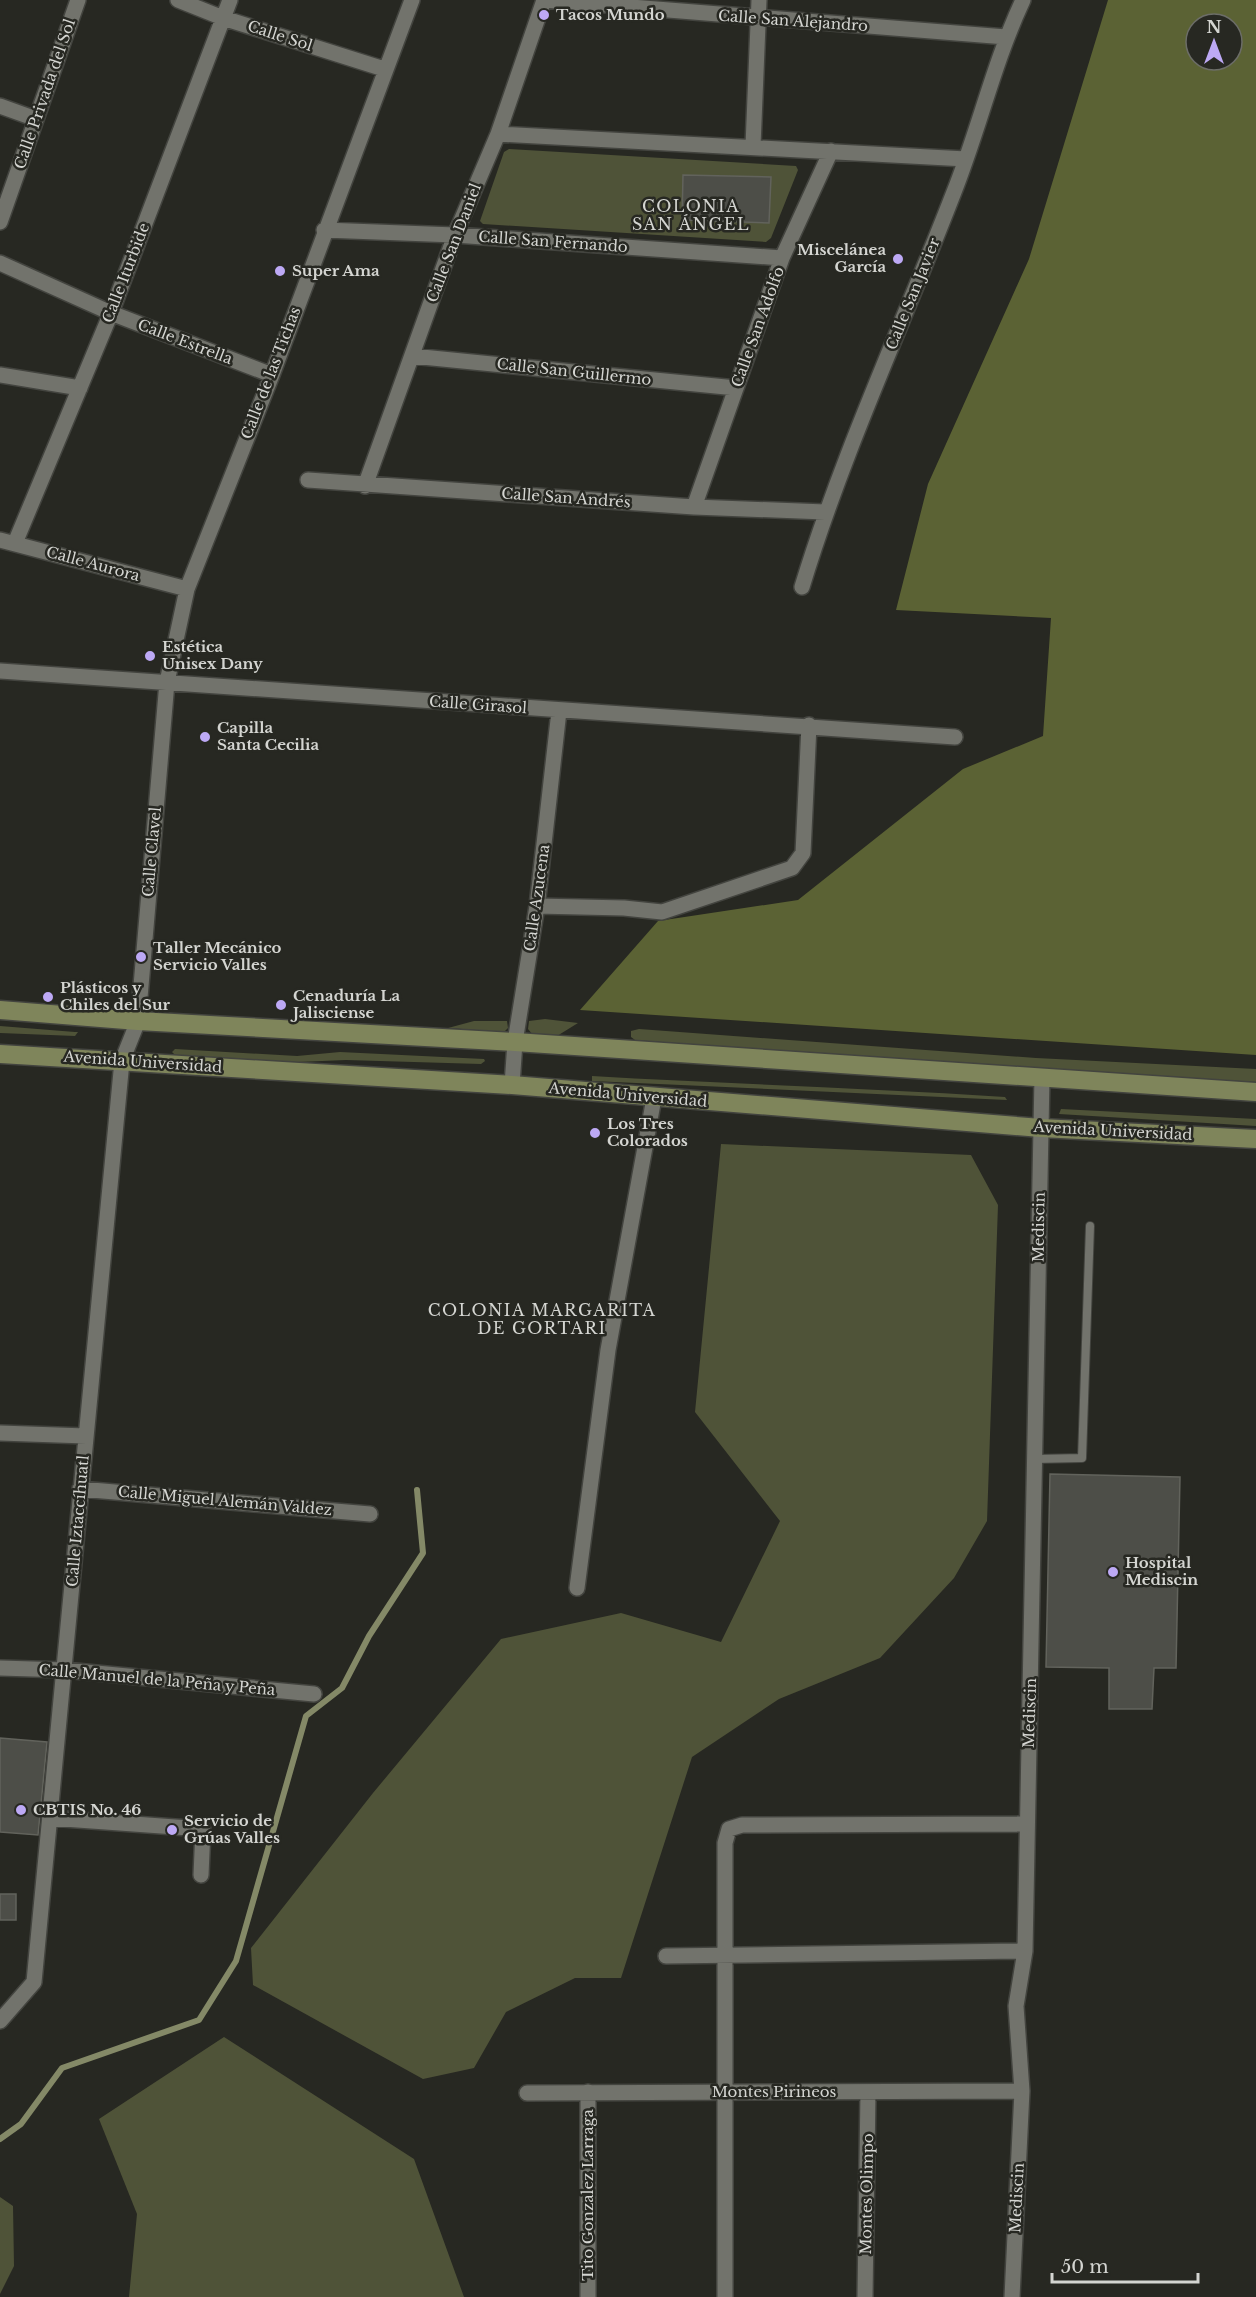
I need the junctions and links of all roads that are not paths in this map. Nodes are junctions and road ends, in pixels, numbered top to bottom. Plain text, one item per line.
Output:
1 (78, 0) edge
2 (178, 0) edge
3 (230, 0) edge
4 (412, 0) edge
5 (544, 0) edge
6 (759, 0) edge
7 (1023, 0) edge
8 (223, 18) junction
9 (758, 19) junction
10 (1006, 37) junction
11 (384, 69) junction
12 (0, 106) edge
13 (36, 119) junction
14 (498, 134) junction
15 (753, 146) junction
16 (831, 151) junction
17 (966, 159) junction
18 (0, 222) edge
19 (324, 230) junction
20 (455, 235) junction
21 (782, 258) junction
22 (0, 263) edge
23 (111, 313) junction
24 (412, 356) junction
25 (0, 375) edge
26 (272, 375) junction
27 (80, 388) junction
28 (736, 388) junction
29 (308, 480) dead end
30 (365, 486) junction
31 (694, 507) junction
32 (825, 512) junction
33 (7, 542) edge
34 (802, 587) dead end
35 (187, 589) junction
36 (0, 671) edge
37 (167, 682) junction
38 (559, 711) junction
39 (809, 725) junction
40 (955, 737) dead end
41 (537, 906) junction
42 (0, 1010) edge
43 (138, 1021) junction
44 (515, 1042) junction
45 (0, 1054) edge
46 (122, 1061) junction
47 (1042, 1077) junction
48 (512, 1085) junction
49 (1256, 1092) edge
50 (654, 1098) junction
51 (1041, 1128) junction
52 (1256, 1139) edge
53 (1090, 1226) dead end
54 (0, 1433) edge
55 (86, 1436) junction
56 (1034, 1459) junction
57 (80, 1489) junction
58 (370, 1514) dead end
59 (577, 1588) dead end
60 (0, 1668) edge
61 (64, 1670) junction
62 (314, 1694) dead end
63 (50, 1818) junction
64 (1027, 1824) junction
65 (201, 1875) dead end
66 (1025, 1951) junction
67 (726, 1955) junction
68 (666, 1956) dead end
69 (0, 2021) edge
70 (1022, 2091) junction
71 (588, 2092) junction
72 (725, 2092) junction
73 (868, 2092) junction
74 (527, 2093) dead end
75 (588, 2297) edge
76 (725, 2297) edge
77 (865, 2297) edge
78 (1012, 2297) edge

1 - 13 street, Calle Privada del Sol
2 - 8 street, Calle Sol
3 - 8 street, Calle Iturbide
4 - 11 street, Calle de las Tichas
5 - 9 street, Calle San Alejandro
5 - 14 street, Calle San Daniel
6 - 9 street
7 - 10 street, Calle San Javier
8 - 11 street, Calle Sol
8 - 23 street, Calle Iturbide
9 - 10 street, Calle San Alejandro
9 - 15 street
10 - 17 street, Calle San Javier
11 - 19 street, Calle de las Tichas
12 - 13 street
13 - 18 street, Calle Privada del Sol
14 - 15 street
14 - 20 street, Calle San Daniel
15 - 16 street
16 - 17 street
16 - 21 street, Calle San Adolfo
17 - 32 street, Calle San Javier
19 - 20 street, Calle San Fernando
19 - 26 street, Calle de las Tichas
20 - 21 street, Calle San Fernando
20 - 24 street, Calle San Daniel
21 - 28 street, Calle San Adolfo
22 - 23 street, Calle Estrella
23 - 26 street, Calle Estrella
23 - 27 street, Calle Iturbide
24 - 28 street, Calle San Guillermo
24 - 30 street, Calle San Daniel
25 - 27 street
26 - 35 street, Calle de las Tichas
27 - 33 street, Calle Iturbide
28 - 31 street, Calle San Adolfo
29 - 30 street, Calle San Andrés
30 - 31 street, Calle San Andrés
31 - 32 street, Calle San Andrés
32 - 34 street, Calle San Javier
33 - 35 street, Calle Aurora
35 - 37 street, Calle de las Tichas
36 - 37 street, Calle Girasol
37 - 38 street, Calle Girasol
37 - 43 street, Calle Clavel
38 - 39 street, Calle Girasol
38 - 41 street, Calle Azucena
39 - 40 street, Calle Girasol
39 - 41 street
41 - 44 street, Calle Azucena
42 - 43 main road
43 - 44 main road
43 - 46 street, Calle Clavel
44 - 47 main road
44 - 48 street, Calle Azucena
45 - 46 main road, Avenida Universidad
46 - 48 main road, Avenida Universidad
46 - 55 street, Calle Iztaccíhuatl
47 - 49 main road
47 - 51 street, Mediscin
48 - 50 main road, Avenida Universidad
50 - 51 main road, Avenida Universidad
50 - 59 street
51 - 52 main road, Avenida Universidad
51 - 56 street, Mediscin
53 - 56 lane
54 - 55 street
55 - 57 street, Calle Iztaccíhuatl
56 - 64 street, Mediscin
57 - 58 street, Calle Miguel Alemán Valdez
57 - 61 street, Calle Iztaccíhuatl
60 - 61 street, Calle Manuel de la Peña y Peña
61 - 62 street, Calle Manuel de la Peña y Peña
61 - 63 street, Calle Iztaccíhuatl
63 - 65 street
63 - 69 street, Calle Iztaccíhuatl
64 - 66 street, Mediscin
64 - 67 street
66 - 67 street
66 - 70 street, Mediscin
67 - 68 street
67 - 72 street
70 - 73 street, Montes Pirineos
70 - 78 street, Mediscin
71 - 72 street, Montes Pirineos
71 - 74 street, Montes Pirineos
71 - 75 street, Tito Gonzalez Larraga
72 - 73 street, Montes Pirineos
72 - 76 street
73 - 77 street, Montes Olimpo

